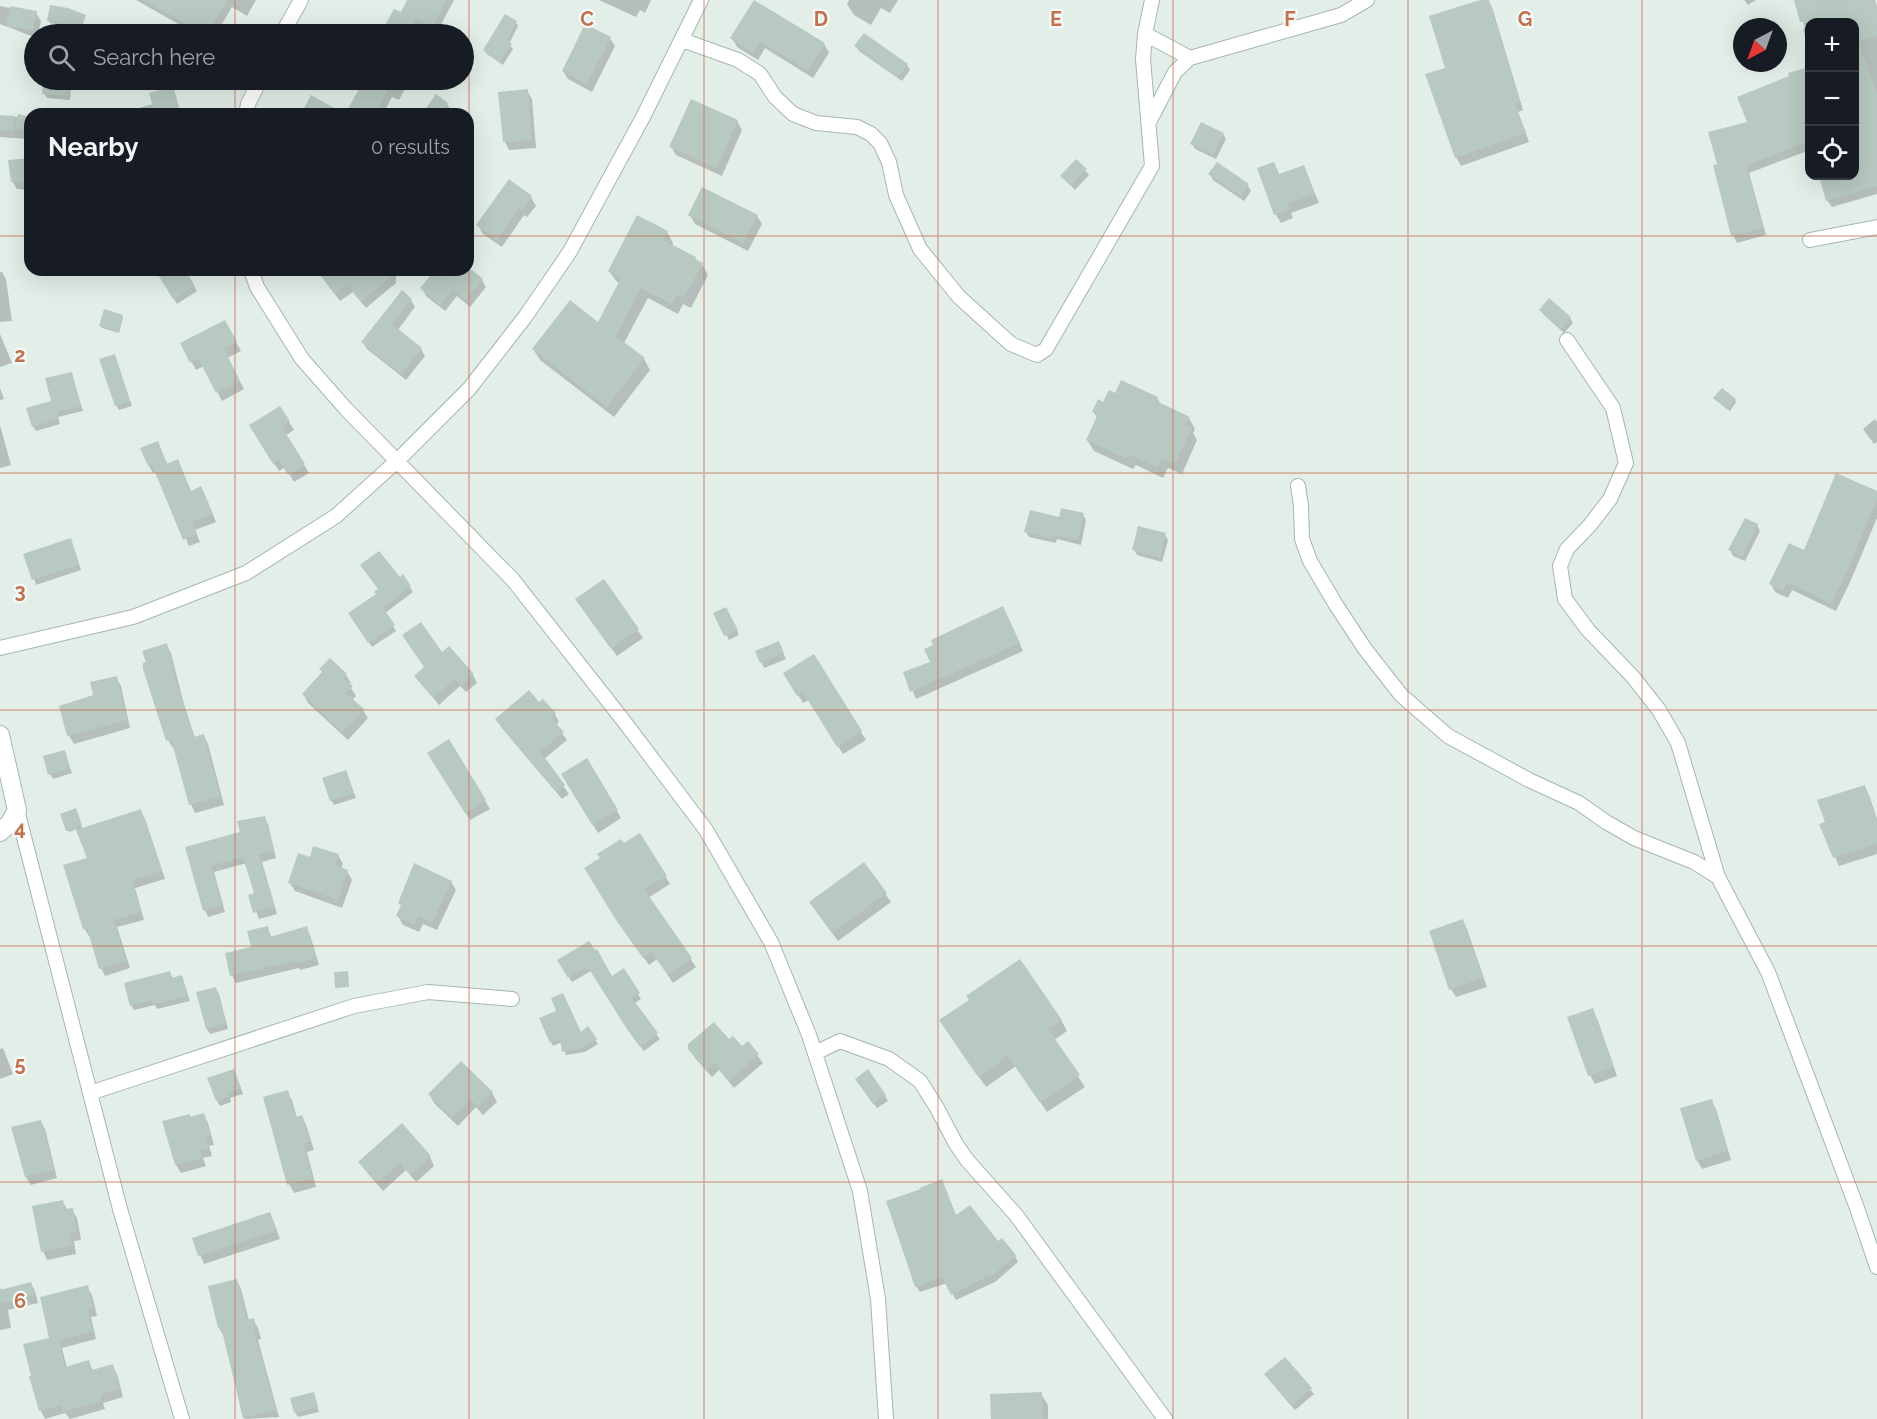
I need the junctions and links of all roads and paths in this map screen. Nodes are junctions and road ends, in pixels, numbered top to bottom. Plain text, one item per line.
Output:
1 (301, 0) edge
2 (701, 0) edge
3 (1152, 0) edge
4 (1367, 0) edge
5 (288, 24) edge
6 (1145, 34) junction
7 (682, 40) junction
8 (1190, 58) junction
9 (255, 90) edge
10 (247, 108) edge
11 (1149, 122) junction
12 (1877, 227) edge
13 (1810, 240) dead end
14 (253, 276) edge
15 (1567, 340) dead end
16 (398, 461) junction
17 (1298, 486) dead end
18 (0, 648) edge
19 (0, 735) edge
20 (17, 810) junction
21 (0, 832) edge
22 (1718, 877) junction
23 (512, 999) dead end
24 (814, 1053) junction
25 (90, 1093) junction
26 (1877, 1267) edge
27 (182, 1419) edge
28 (886, 1419) edge
29 (1165, 1419) edge

1 - 5 street
2 - 7 street
3 - 6 street
4 - 8 street
6 - 8 street
6 - 11 street
7 - 11 street
7 - 16 street
8 - 11 street
9 - 10 street
12 - 13 street
14 - 16 street
15 - 22 street
16 - 18 street
16 - 24 street
17 - 22 street
19 - 20 street
20 - 21 street
20 - 25 street
22 - 26 street
23 - 25 street
24 - 28 street
24 - 29 street
25 - 27 street

